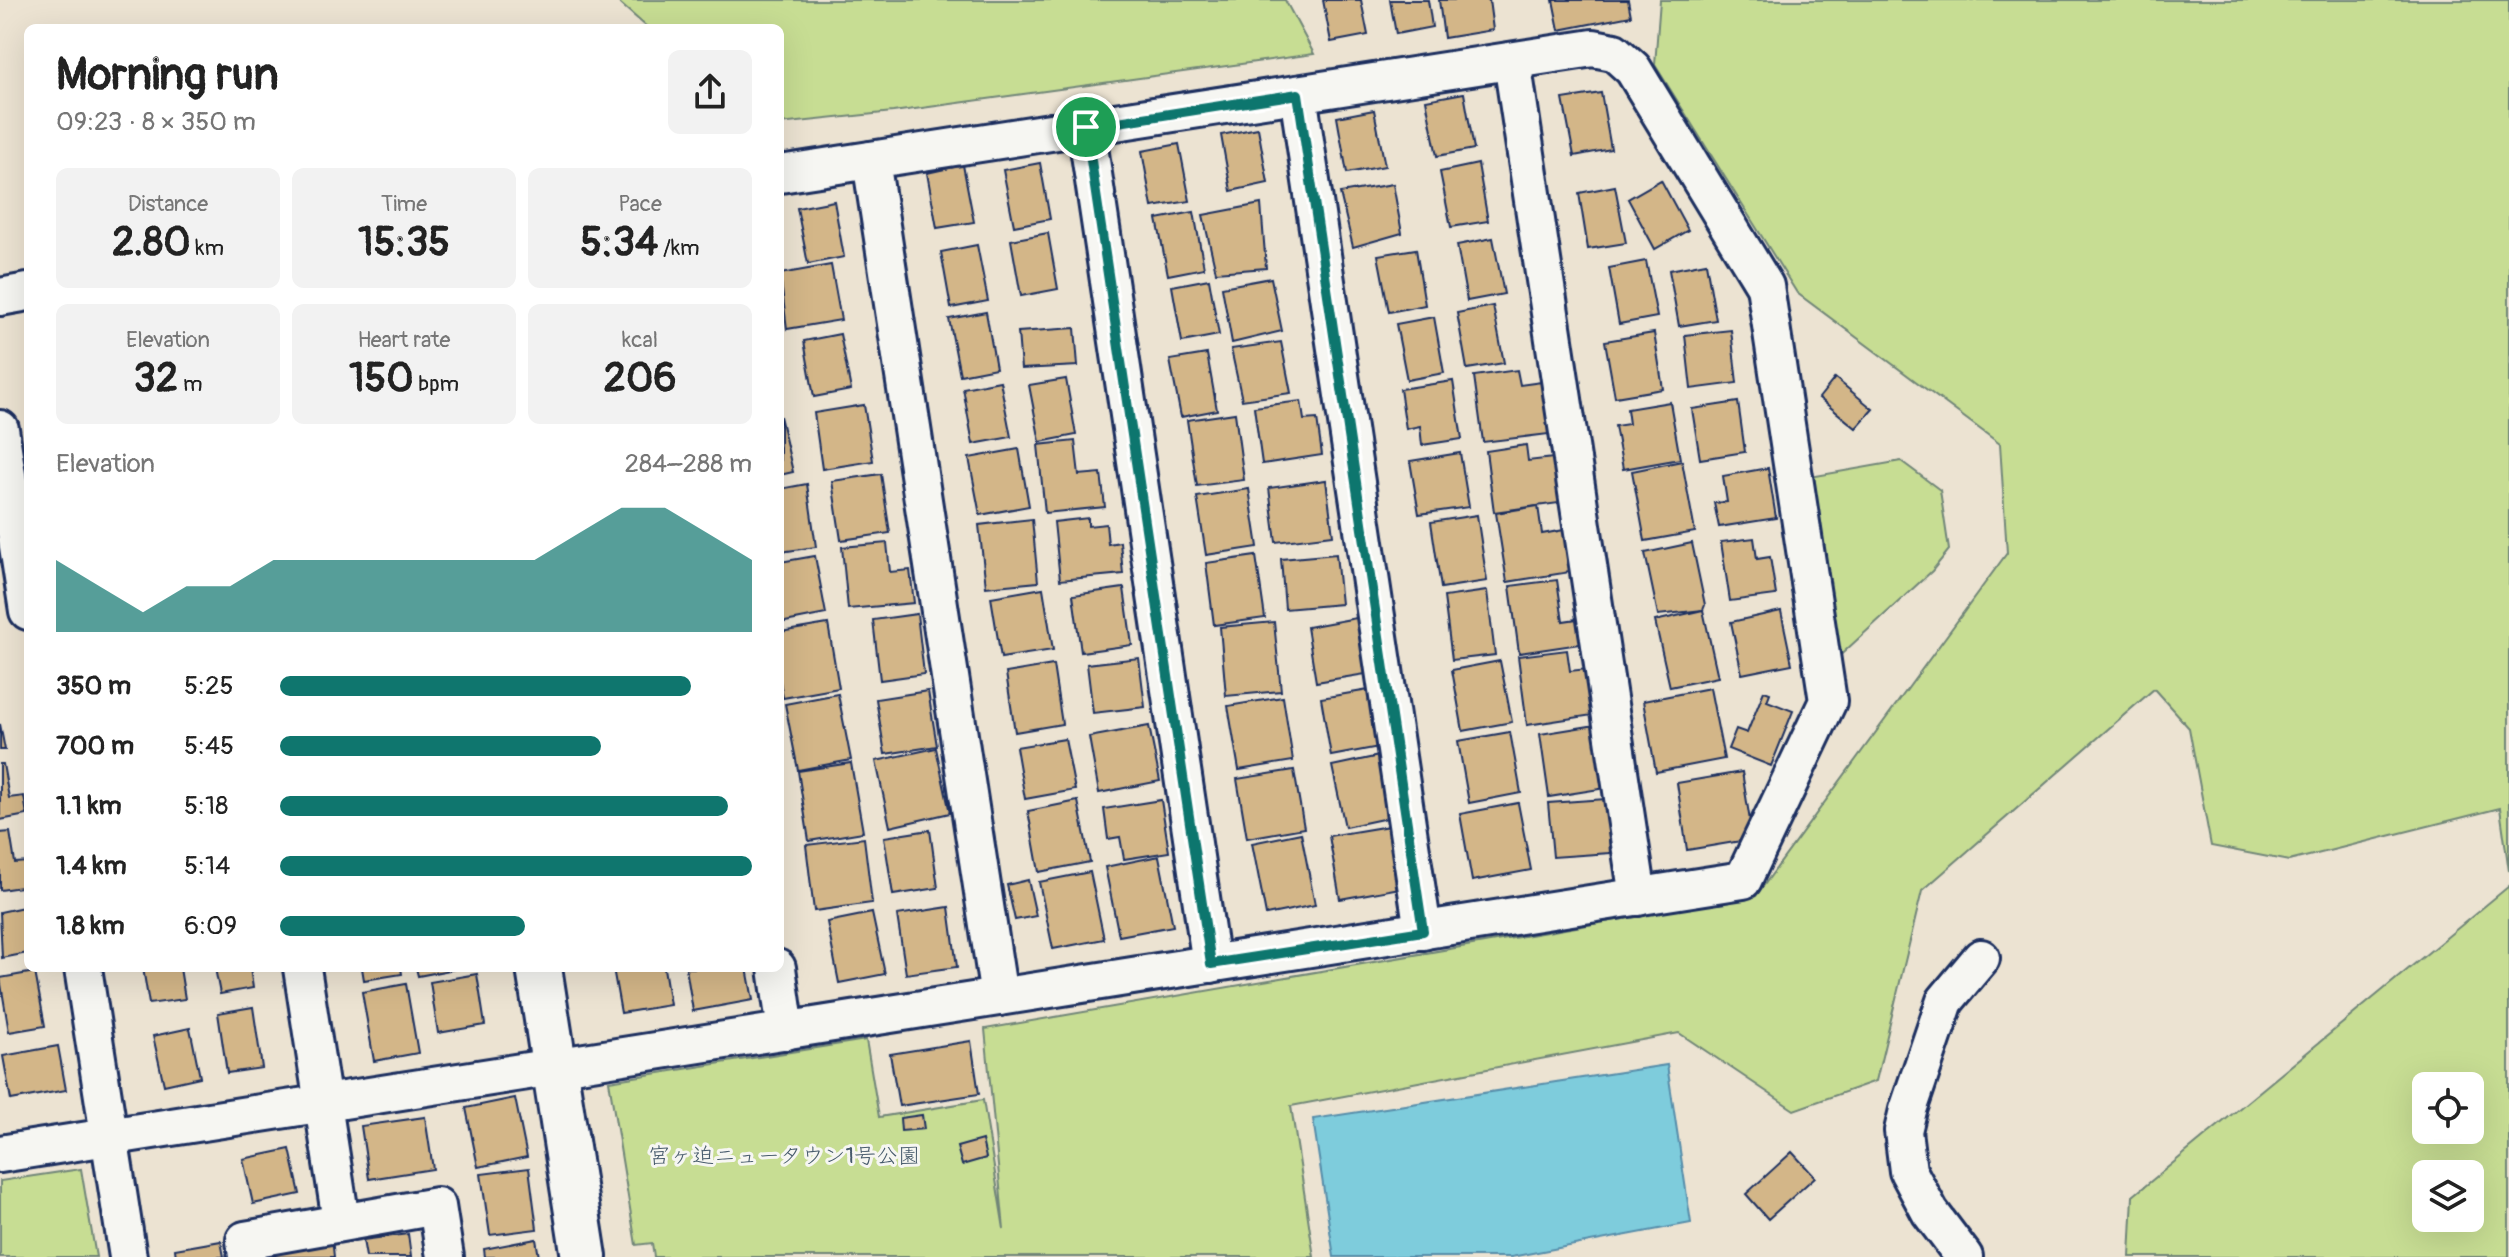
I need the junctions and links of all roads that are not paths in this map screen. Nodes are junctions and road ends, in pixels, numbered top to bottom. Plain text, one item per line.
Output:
1 (1512, 61) junction
2 (1298, 94) junction
3 (1086, 127) junction
4 (871, 160) junction
5 (784, 173) edge
6 (24, 293) edge
7 (0, 297) edge
8 (0, 429) edge
9 (24, 585) edge
10 (1638, 897) junction
11 (1423, 931) junction
12 (1981, 958) dead end
13 (1211, 964) junction
14 (84, 972) edge
15 (303, 972) edge
16 (540, 972) edge
17 (778, 972) edge
18 (999, 997) junction
19 (786, 1031) junction
20 (554, 1067) junction
21 (323, 1104) junction
22 (109, 1137) junction
23 (0, 1154) edge
24 (341, 1221) junction
25 (128, 1257) edge
26 (247, 1257) edge
27 (445, 1257) edge
28 (584, 1257) edge
29 (1964, 1257) edge

1 - 2 street
1 - 10 street
1 - 10 street
2 - 3 street
2 - 11 street
3 - 4 street
3 - 13 street
4 - 5 street
4 - 18 street
6 - 7 street
8 - 9 street
10 - 11 street
11 - 13 street
12 - 29 street
13 - 18 street
14 - 22 street
15 - 21 street
16 - 20 street
17 - 19 street
18 - 19 street
19 - 20 street
20 - 21 street
20 - 28 street
21 - 22 street
21 - 24 street
22 - 23 street
22 - 25 street
24 - 26 street
24 - 27 street

